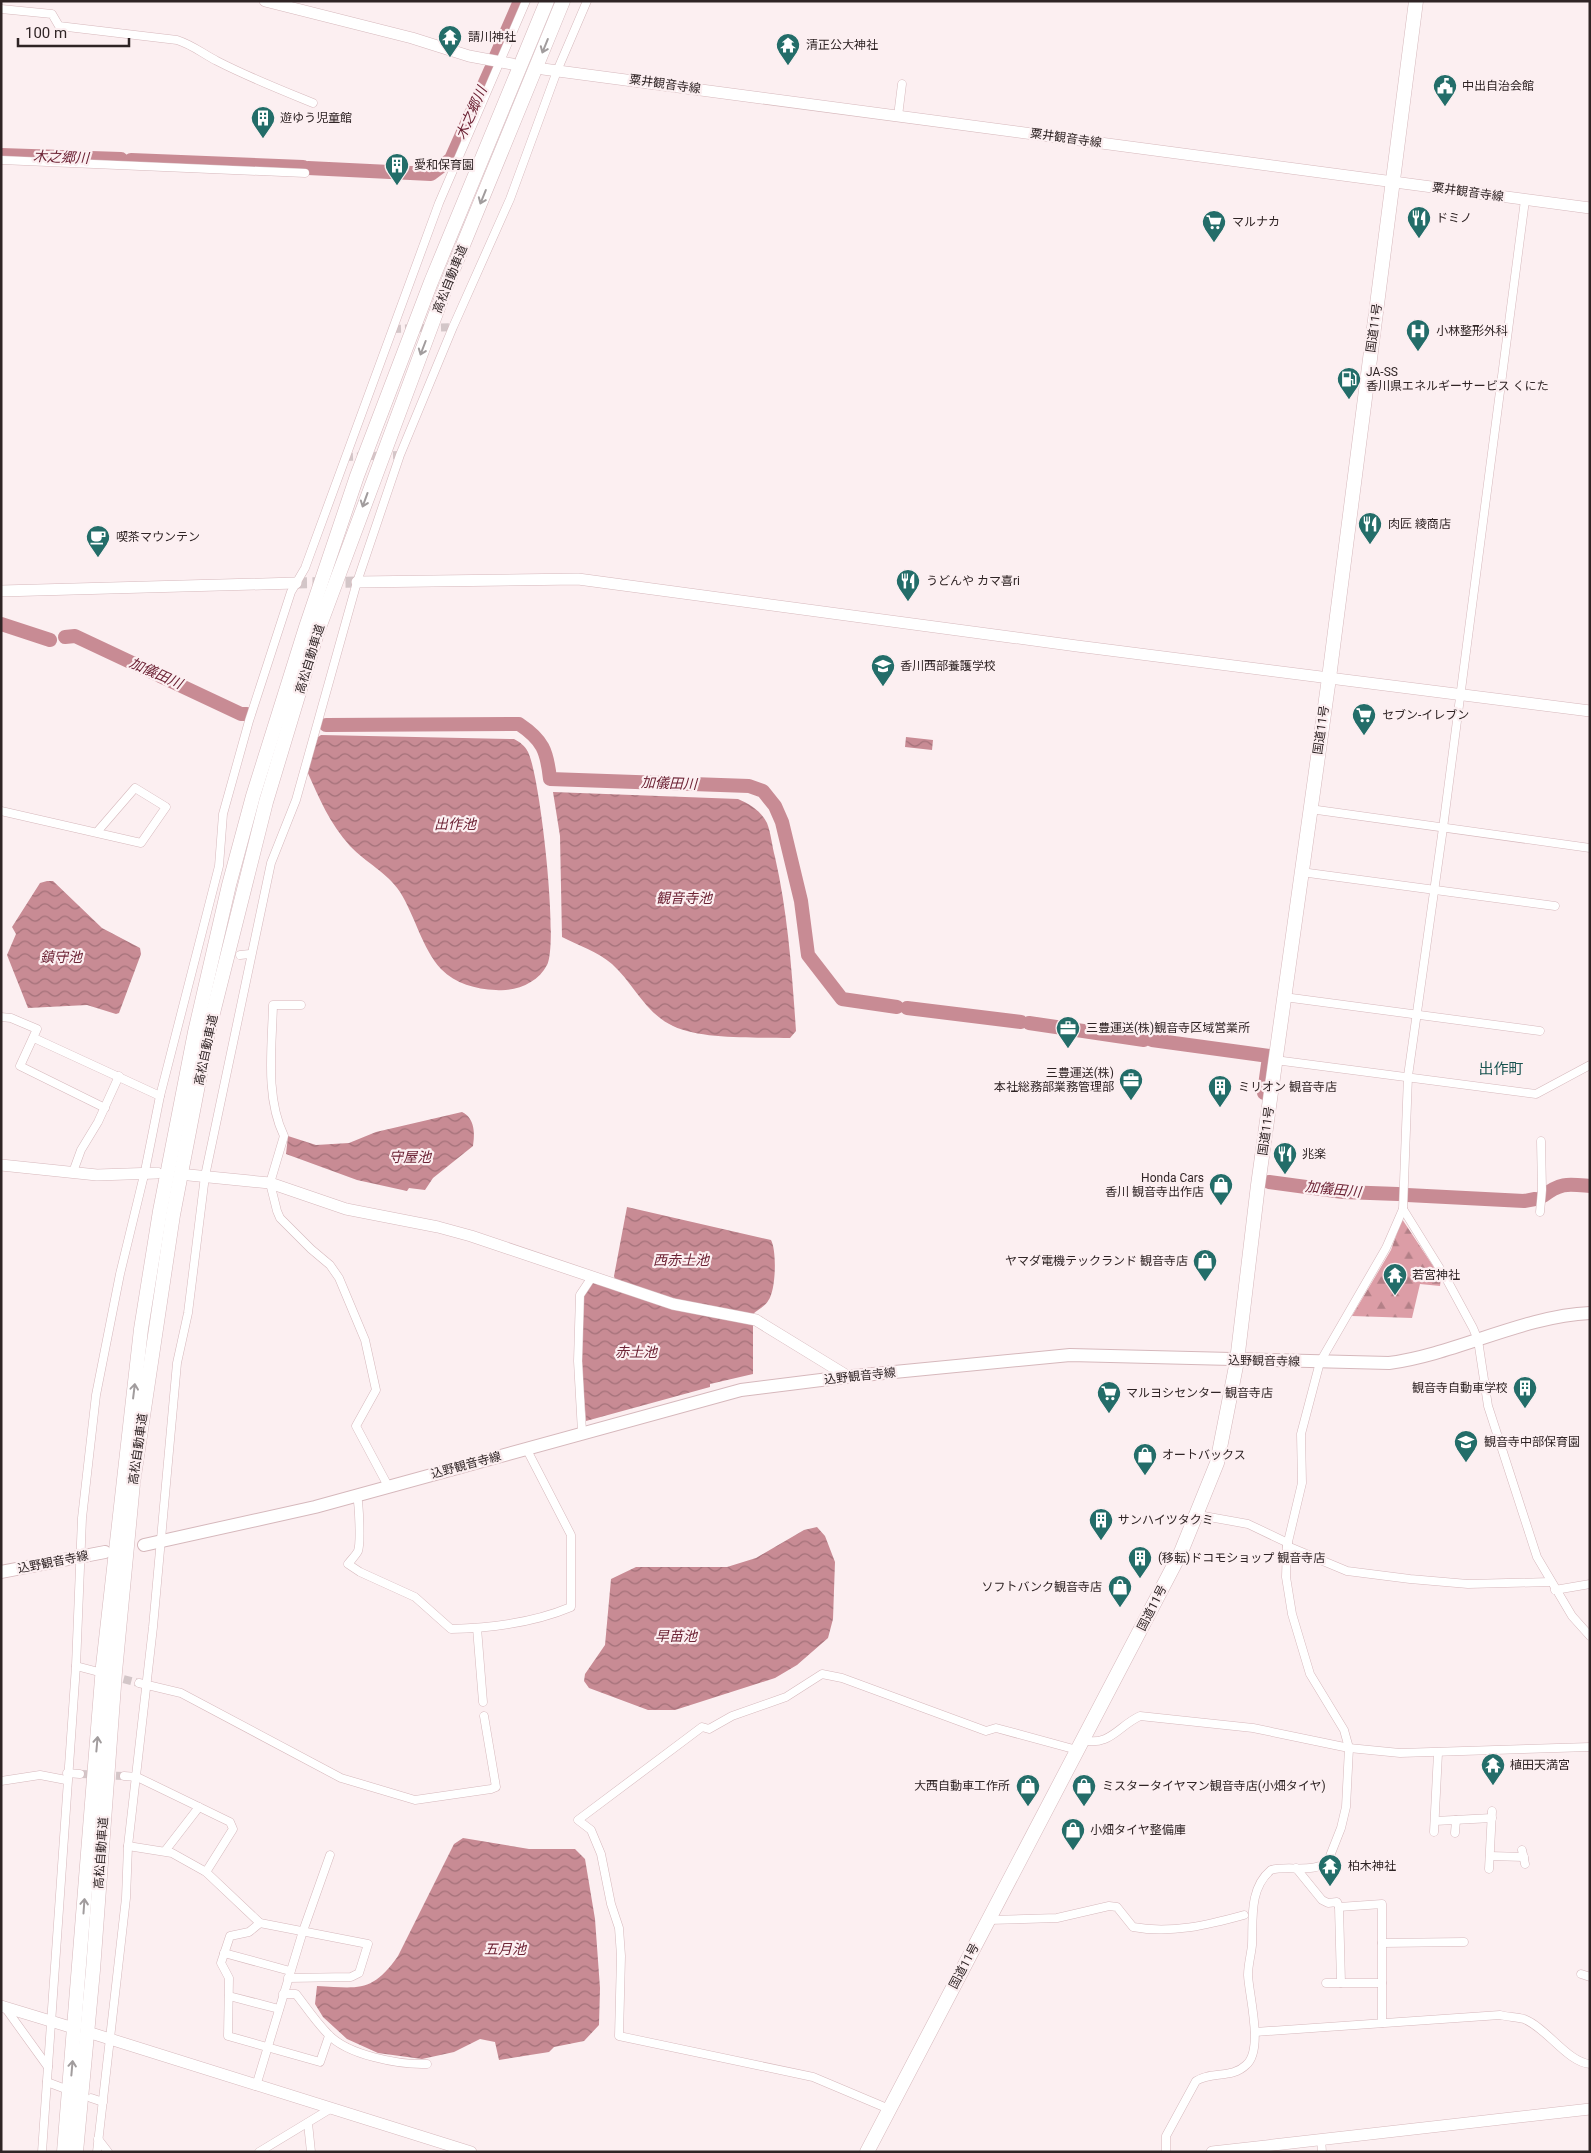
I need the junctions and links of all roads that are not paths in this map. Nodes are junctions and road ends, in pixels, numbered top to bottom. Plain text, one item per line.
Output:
1 (265, 1) edge
2 (526, 1) edge
3 (547, 1) edge
4 (564, 1) edge
5 (587, 1) edge
6 (1416, 1) edge
7 (1, 9) edge
8 (498, 62) junction
9 (512, 64) dead end
10 (543, 69) dead end
11 (557, 71) junction
12 (902, 84) dead end
13 (313, 104) dead end
14 (898, 116) junction
15 (1, 160) edge
16 (305, 173) dead end
17 (1394, 182) junction
18 (1525, 200) junction
19 (1590, 208) edge
20 (357, 582) junction
21 (296, 584) junction
22 (1, 591) edge
23 (1329, 678) junction
24 (1459, 694) junction
25 (1590, 712) edge
26 (1310, 808) junction
27 (1, 811) edge
28 (1443, 828) junction
29 (97, 832) junction
30 (1590, 848) edge
31 (1301, 872) junction
32 (1434, 890) junction
33 (1555, 906) dead end
34 (250, 954) junction
35 (240, 955) dead end
36 (1284, 997) junction
37 (301, 1005) dead end
38 (1417, 1014) junction
39 (1, 1017) edge
40 (1540, 1031) dead end
41 (34, 1038) junction
42 (1276, 1060) junction
43 (1590, 1065) edge
44 (119, 1076) junction
45 (1408, 1076) junction
46 (160, 1096) junction
47 (105, 1108) junction
48 (1541, 1141) dead end
49 (1, 1165) edge
50 (73, 1172) junction
51 (151, 1172) junction
52 (189, 1175) dead end
53 (205, 1176) junction
54 (270, 1183) junction
55 (1403, 1209) junction
56 (1540, 1212) dead end
57 (592, 1277) junction
58 (1590, 1313) edge
59 (1478, 1340) junction
60 (1237, 1361) junction
61 (1320, 1362) junction
62 (850, 1377) junction
63 (582, 1432) junction
64 (526, 1448) junction
65 (388, 1486) junction
66 (357, 1495) junction
67 (1198, 1515) junction
68 (160, 1542) junction
69 (1288, 1544) junction
70 (144, 1545) dead end
71 (105, 1552) dead end
72 (80, 1556) junction
73 (1, 1572) edge
74 (1550, 1582) junction
75 (1590, 1584) edge
76 (1556, 1590) junction
77 (477, 1628) junction
78 (1590, 1636) edge
79 (76, 1666) junction
80 (95, 1671) dead end
81 (143, 1684) junction
82 (483, 1702) dead end
83 (484, 1716) dead end
84 (1080, 1745) junction
85 (1590, 1747) edge
86 (1349, 1748) junction
87 (1438, 1753) junction
88 (80, 1774) tunnel mouth
89 (67, 1776) junction
90 (124, 1776) tunnel mouth
91 (136, 1776) junction
92 (1, 1781) edge
93 (199, 1807) junction
94 (1456, 1820) junction
95 (1435, 1821) junction
96 (1434, 1832) dead end
97 (1455, 1833) dead end
98 (128, 1846) junction
99 (165, 1851) junction
100 (330, 1855) dead end
101 (1490, 1856) junction
102 (1524, 1857) dead end
103 (1296, 1868) junction
104 (1489, 1869) dead end
105 (206, 1872) junction
106 (1340, 1907) junction
107 (1244, 1915) dead end
108 (988, 1920) junction
109 (260, 1923) junction
110 (303, 1931) junction
111 (1464, 1942) dead end
112 (1382, 1943) junction
113 (224, 1953) junction
114 (289, 1974) junction
115 (1581, 1974) dead end
116 (1590, 1977) edge
117 (1326, 1983) dead end
118 (1341, 1983) junction
119 (1382, 1983) junction
120 (283, 1994) junction
121 (229, 1996) junction
122 (2, 2005) edge
123 (279, 2009) junction
124 (51, 2022) junction
125 (1382, 2023) junction
126 (67, 2026) dead end
127 (1255, 2032) junction
128 (94, 2034) dead end
129 (329, 2036) junction
130 (110, 2040) junction
131 (268, 2047) junction
132 (427, 2064) dead end
133 (1590, 2064) edge
134 (48, 2067) junction
135 (47, 2082) junction
136 (256, 2086) junction
137 (63, 2088) dead end
138 (91, 2098) dead end
139 (103, 2102) junction
140 (330, 2109) junction
141 (889, 2109) junction
142 (1590, 2109) edge
143 (308, 2123) junction
144 (98, 2139) junction
145 (1321, 2139) junction
146 (42, 2152) edge
147 (64, 2152) edge
148 (76, 2152) edge
149 (97, 2152) edge
150 (108, 2152) edge
151 (259, 2152) edge
152 (311, 2152) edge
153 (471, 2152) edge
154 (866, 2152) edge
155 (1166, 2152) edge
156 (1212, 2152) edge
157 (1322, 2152) edge

1 - 8 street
2 - 8 street
147 -> 3 highway, 高松自動車道
4 -> 148 highway, 高松自動車道
5 - 11 street
6 - 17 highway, 国道11号
7 - 13 street
8 - 9 street
8 - 21 street
10 - 11 street, 粟井観音寺線
11 - 14 street, 粟井観音寺線
11 - 20 street
12 - 14 street
14 - 17 street, 粟井観音寺線
15 - 16 street
17 - 18 street, 粟井観音寺線
17 - 23 highway, 国道11号
18 - 19 street, 粟井観音寺線
18 - 24 street
20 - 23 street
20 - 34 street
21 - 22 street
21 - 46 street
23 - 24 street
23 - 26 highway, 国道11号
24 - 25 street
24 - 28 street
26 - 28 street
26 - 31 highway, 国道11号
27 - 29 street
28 - 30 street
28 - 32 street
29 - 29 street
31 - 32 street
31 - 36 highway, 国道11号
32 - 33 street
32 - 38 street
34 - 35 street
34 - 53 street
36 - 38 street
36 - 42 highway, 国道11号
37 - 54 street
38 - 40 street
38 - 45 street
39 - 41 street
41 - 44 street
41 - 47 street
42 - 45 street
42 - 60 highway, 国道11号
43 - 45 street
44 - 46 street
44 - 47 street
45 - 55 street
46 - 51 street
47 - 50 street
48 - 56 street
49 - 50 street
50 - 51 street
51 - 72 street
52 - 53 street
53 - 54 street
53 - 68 street
54 - 57 street
54 - 65 street
55 - 59 street
55 - 61 street
57 - 62 street
57 - 63 street
58 - 59 main road, 込野観音寺線
59 - 61 main road, 込野観音寺線
59 - 74 street
60 - 61 main road, 込野観音寺線
60 - 62 main road, 込野観音寺線
60 - 67 highway, 国道11号
61 - 69 street
62 - 63 main road, 込野観音寺線
63 - 64 main road, 込野観音寺線
64 - 65 main road, 込野観音寺線
64 - 77 street
65 - 66 main road, 込野観音寺線
66 - 68 main road, 込野観音寺線
66 - 77 street
67 - 69 street
67 - 84 highway, 国道11号
68 - 70 main road, 込野観音寺線
68 - 81 street
69 - 74 street
69 - 86 street
71 - 72 main road, 込野観音寺線
72 - 73 main road, 込野観音寺線
72 - 79 street
74 - 76 street
75 - 76 street
76 - 78 street
77 - 82 street
79 - 80 street
79 - 89 street
81 - 83 street
81 - 91 street
84 - 86 street
84 - 108 highway, 国道11号
84 - 141 street
85 - 87 street
86 - 87 street
86 - 103 street
87 - 95 street
88 - 89 street
89 - 92 street
89 - 124 street
90 - 91 street
91 - 93 street
91 - 98 street
93 - 99 street
93 - 105 street
94 - 95 street
94 - 97 street
94 - 101 street
95 - 96 street
98 - 99 street
98 - 130 street
99 - 105 street
100 - 110 street
101 - 102 street
101 - 104 street
103 - 106 street
103 - 127 street
105 - 109 street
106 - 112 street
106 - 118 street
107 - 108 street
108 - 141 highway, 国道11号
109 - 110 street
109 - 113 street
110 - 114 street
110 - 114 street
111 - 112 street
112 - 119 street
113 - 114 street
113 - 121 street
114 - 120 street
115 - 116 street
117 - 118 street
118 - 119 street
119 - 125 street
120 - 123 street
120 - 129 street
121 - 123 street
121 - 131 street
122 - 124 street
122 - 134 street
123 - 131 street
124 - 126 street
124 - 134 street
125 - 127 street
125 - 133 street
127 - 155 street
128 - 130 street
129 - 131 street
129 - 132 street
130 - 136 street
130 - 139 street
131 - 136 street
134 - 135 street
135 - 137 street
135 - 146 street
136 - 140 street
138 - 139 street
139 - 144 street
140 - 143 street
140 - 153 street
141 - 154 highway, 国道11号
142 - 145 street
143 - 151 street
143 - 152 street
144 - 149 street
144 - 150 street
145 - 156 street
145 - 157 street

